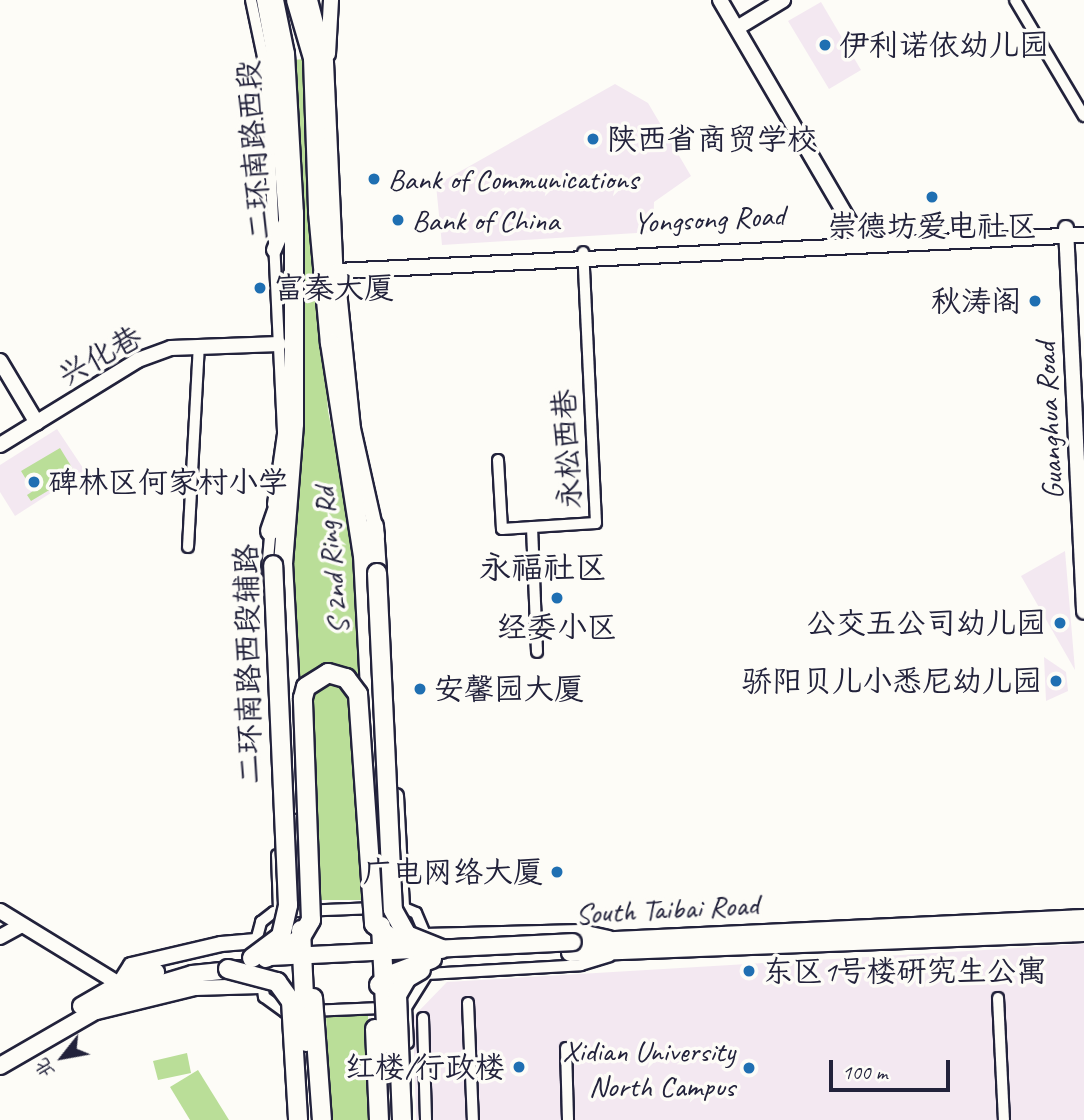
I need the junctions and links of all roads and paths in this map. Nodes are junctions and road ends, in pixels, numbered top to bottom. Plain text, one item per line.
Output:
1 (251, 0) edge
2 (264, 0) edge
3 (274, 0) edge
4 (296, 0) edge
5 (310, 0) edge
6 (331, 0) edge
7 (720, 0) edge
8 (783, 0) edge
9 (1015, 0) edge
10 (737, 28) junction
11 (326, 62) junction
12 (1084, 116) edge
13 (290, 218) junction
14 (1075, 232) edge
15 (861, 241) junction
16 (274, 250) junction
17 (583, 256) junction
18 (337, 267) junction
19 (330, 343) junction
20 (279, 344) junction
21 (199, 347) junction
22 (0, 360) edge
23 (37, 422) junction
24 (1084, 442) edge
25 (0, 445) edge
26 (498, 460) dead end
27 (290, 474) junction
28 (374, 526) junction
29 (532, 527) junction
30 (270, 531) junction
31 (188, 547) dead end
32 (278, 564) junction
33 (1084, 612) edge
34 (537, 652) dead end
35 (303, 714) junction
36 (361, 716) junction
37 (373, 739) junction
38 (293, 744) junction
39 (362, 756) junction
40 (306, 772) junction
41 (402, 907) junction
42 (279, 909) junction
43 (0, 911) edge
44 (1084, 918) edge
45 (20, 926) junction
46 (1084, 933) edge
47 (0, 937) edge
48 (623, 946) junction
49 (431, 954) junction
50 (259, 963) junction
51 (228, 969) junction
52 (119, 984) junction
53 (998, 998) dead end
54 (468, 1003) dead end
55 (406, 1007) junction
56 (285, 1012) junction
57 (89, 1014) junction
58 (423, 1018) dead end
59 (566, 1048) dead end
60 (0, 1054) edge
61 (0, 1066) edge
62 (291, 1120) edge
63 (298, 1120) edge
64 (310, 1120) edge
65 (322, 1120) edge
66 (379, 1120) edge
67 (390, 1120) edge
68 (402, 1120) edge
69 (410, 1120) edge
70 (426, 1120) edge
71 (474, 1120) edge
72 (568, 1120) edge
73 (1004, 1120) edge

1 - 16 street, 二环南路西段辅路
2 - 13 street, 二环南路西段
3 - 13 highway, S 2nd Ring Rd
4 - 19 highway, S 2nd Ring Rd
5 - 11 street
6 - 11 street
7 - 10 street
8 - 10 street
9 - 12 street
10 - 15 street
11 - 18 street
13 - 16 street
13 - 27 highway, S 2nd Ring Rd
14 - 15 street, Yongsong Road
14 - 24 street, Guanghua Road
14 - 33 street, Guanghua Road
15 - 17 street, Yongsong Road
16 - 20 street, 二环南路西段辅路
17 - 18 street, Yongsong Road
17 - 29 street, 永松西巷
18 - 19 street
18 - 28 street
19 - 37 highway, S 2nd Ring Rd
20 - 21 street, 兴化巷
20 - 30 street, 二环南路西段辅路
21 - 23 street, 兴化巷
21 - 31 street
22 - 23 street
23 - 25 street, 兴化巷
26 - 29 street, 永松西巷
27 - 30 highway
27 - 32 highway
28 - 41 street
28 - 49 highway, bridge
29 - 34 street
30 - 42 street, 二环南路西段辅路
32 - 38 highway, S 2nd Ring Rd
32 - 50 highway, bridge
35 - 36 highway, bridge
35 - 38 highway
35 - 40 highway, bridge
36 - 37 highway
36 - 39 highway, bridge
37 - 39 highway
37 - 67 highway, S 2nd Ring Rd, bridge
38 - 40 highway
38 - 64 highway, S 2nd Ring Rd, bridge
39 - 49 highway, bridge
40 - 50 highway, bridge
41 - 42 street
41 - 49 street
42 - 50 street
43 - 45 street
44 - 48 main road, South Taibai Road
45 - 47 street
45 - 52 street
46 - 48 main road, South Taibai Road
48 - 49 main road, South Taibai Road, bridge
48 - 49 street
48 - 49 street
49 - 50 main road, South Taibai Road, bridge
49 - 55 street
49 - 66 highway, bridge
49 - 68 highway, bridge
50 - 51 main road
50 - 52 main road
50 - 56 street
50 - 57 street
50 - 65 highway, bridge
51 - 57 main road
51 - 63 highway, bridge
52 - 60 main road
53 - 73 street
54 - 71 street
55 - 56 street
55 - 69 street
56 - 62 street
57 - 61 main road
58 - 70 street
59 - 72 street

